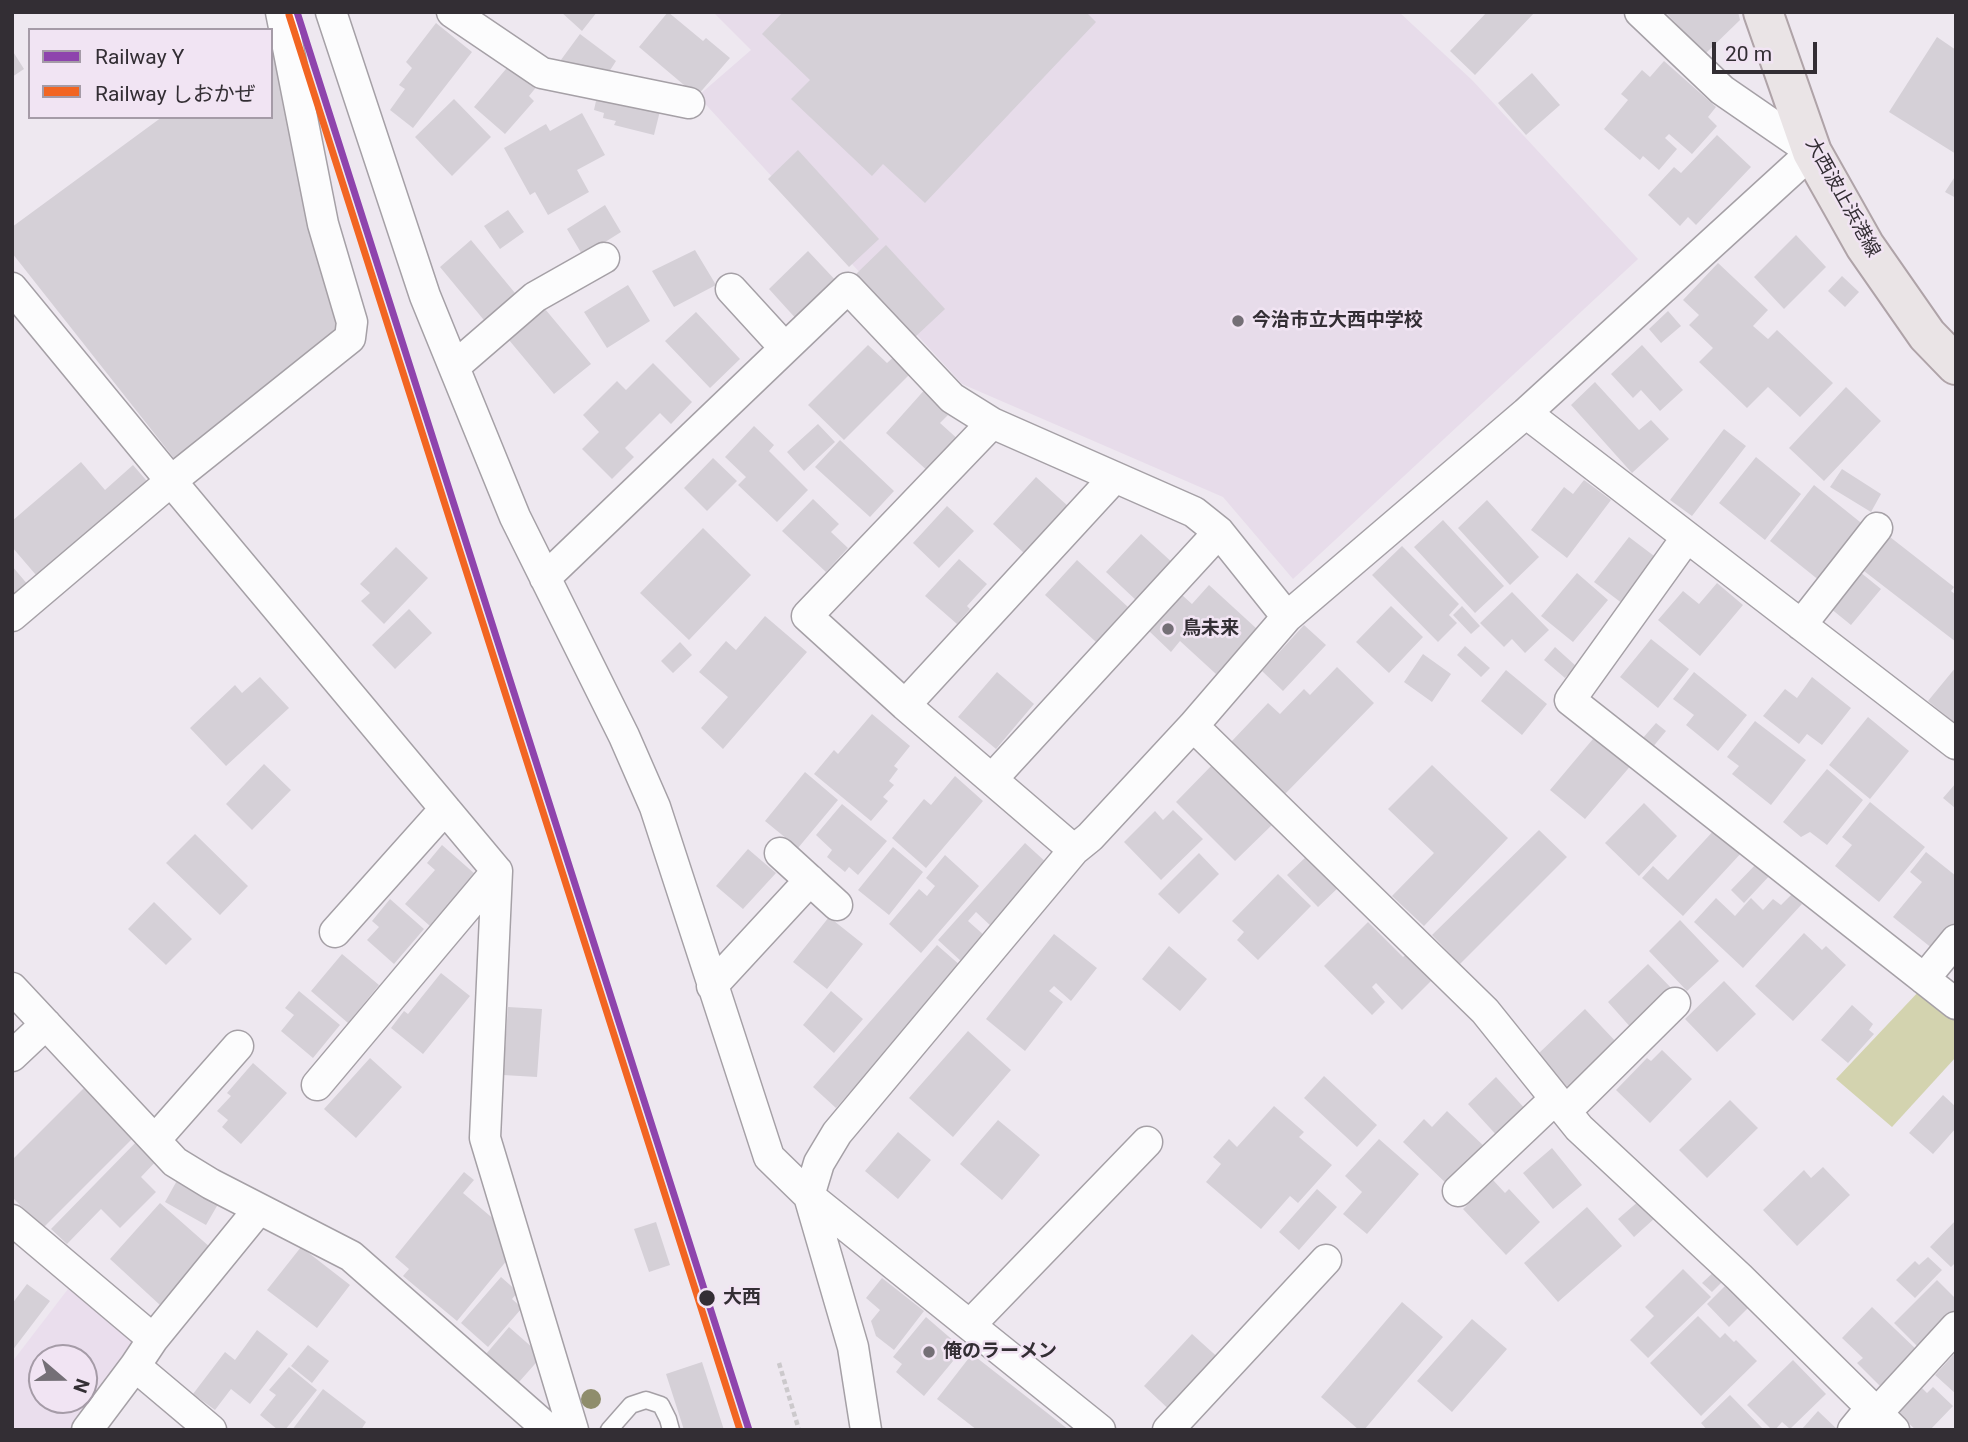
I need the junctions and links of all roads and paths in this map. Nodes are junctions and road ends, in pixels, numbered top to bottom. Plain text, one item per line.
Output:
1 (281, 12) edge
2 (331, 12) edge
3 (452, 12) edge
4 (1640, 12) edge
5 (1763, 12) edge
6 (689, 103) dead end
7 (1812, 152) junction
8 (604, 258) dead end
9 (12, 288) edge
10 (731, 289) dead end
11 (785, 348) junction
12 (1956, 365) edge
13 (454, 367) junction
14 (1526, 413) junction
15 (992, 423) junction
16 (1114, 478) junction
17 (171, 481) junction
18 (1877, 528) dead end
19 (1219, 532) junction
20 (1687, 537) junction
21 (545, 578) junction
22 (12, 616) edge
23 (1287, 617) junction
24 (1801, 625) junction
25 (905, 705) junction
26 (1193, 726) junction
27 (1956, 744) edge
28 (992, 779) junction
29 (445, 809) junction
30 (1074, 850) junction
31 (780, 853) dead end
32 (497, 871) junction
33 (810, 880) junction
34 (837, 905) dead end
35 (335, 932) dead end
36 (1956, 940) edge
37 (1924, 979) junction
38 (712, 986) junction
39 (12, 988) edge
40 (1675, 1003) dead end
41 (1956, 1004) edge
42 (46, 1024) junction
43 (238, 1046) dead end
44 (12, 1056) edge
45 (317, 1085) dead end
46 (1560, 1105) junction
47 (155, 1140) junction
48 (1147, 1142) dead end
49 (1458, 1191) dead end
50 (809, 1196) junction
51 (259, 1209) junction
52 (12, 1220) edge
53 (1326, 1260) dead end
54 (970, 1325) junction
55 (1956, 1327) edge
56 (153, 1339) junction
57 (779, 1363) dead end
58 (135, 1366) junction
59 (1874, 1420) edge
60 (87, 1430) edge
61 (211, 1430) edge
62 (549, 1430) edge
63 (573, 1430) edge
64 (608, 1430) edge
65 (671, 1430) edge
66 (799, 1430) edge
67 (866, 1430) edge
68 (1100, 1430) edge
69 (1168, 1430) edge

1 - 17 street
2 - 13 street
3 - 6 street
4 - 7 street
5 - 7 main road, 大西波止浜港線
7 - 12 main road, 大西波止浜港線
7 - 14 street
8 - 13 street
9 - 17 street
10 - 11 street
11 - 15 street
11 - 21 street
13 - 21 street
14 - 20 street
14 - 23 street
15 - 16 street
15 - 25 street
16 - 19 street
16 - 25 street
17 - 22 street
17 - 29 street
18 - 24 street
19 - 23 street
19 - 28 street
20 - 24 street
20 - 37 street
21 - 38 street
23 - 26 street
24 - 27 street
25 - 28 street
26 - 30 street
26 - 46 street
28 - 30 street
29 - 32 street
29 - 35 street
30 - 50 street
31 - 33 street
32 - 45 street
32 - 63 street
33 - 34 street
33 - 38 street
36 - 37 street
37 - 41 street
38 - 50 street
39 - 42 street
40 - 46 street
42 - 44 street
42 - 47 street
43 - 47 street
46 - 49 street
46 - 59 street
47 - 51 street
48 - 54 street
50 - 54 street
50 - 67 street
51 - 56 street
51 - 62 street
52 - 56 street
53 - 69 street
54 - 68 street
55 - 59 street
56 - 58 street
57 - 66 path
58 - 60 street
58 - 61 street
64 - 65 lane

